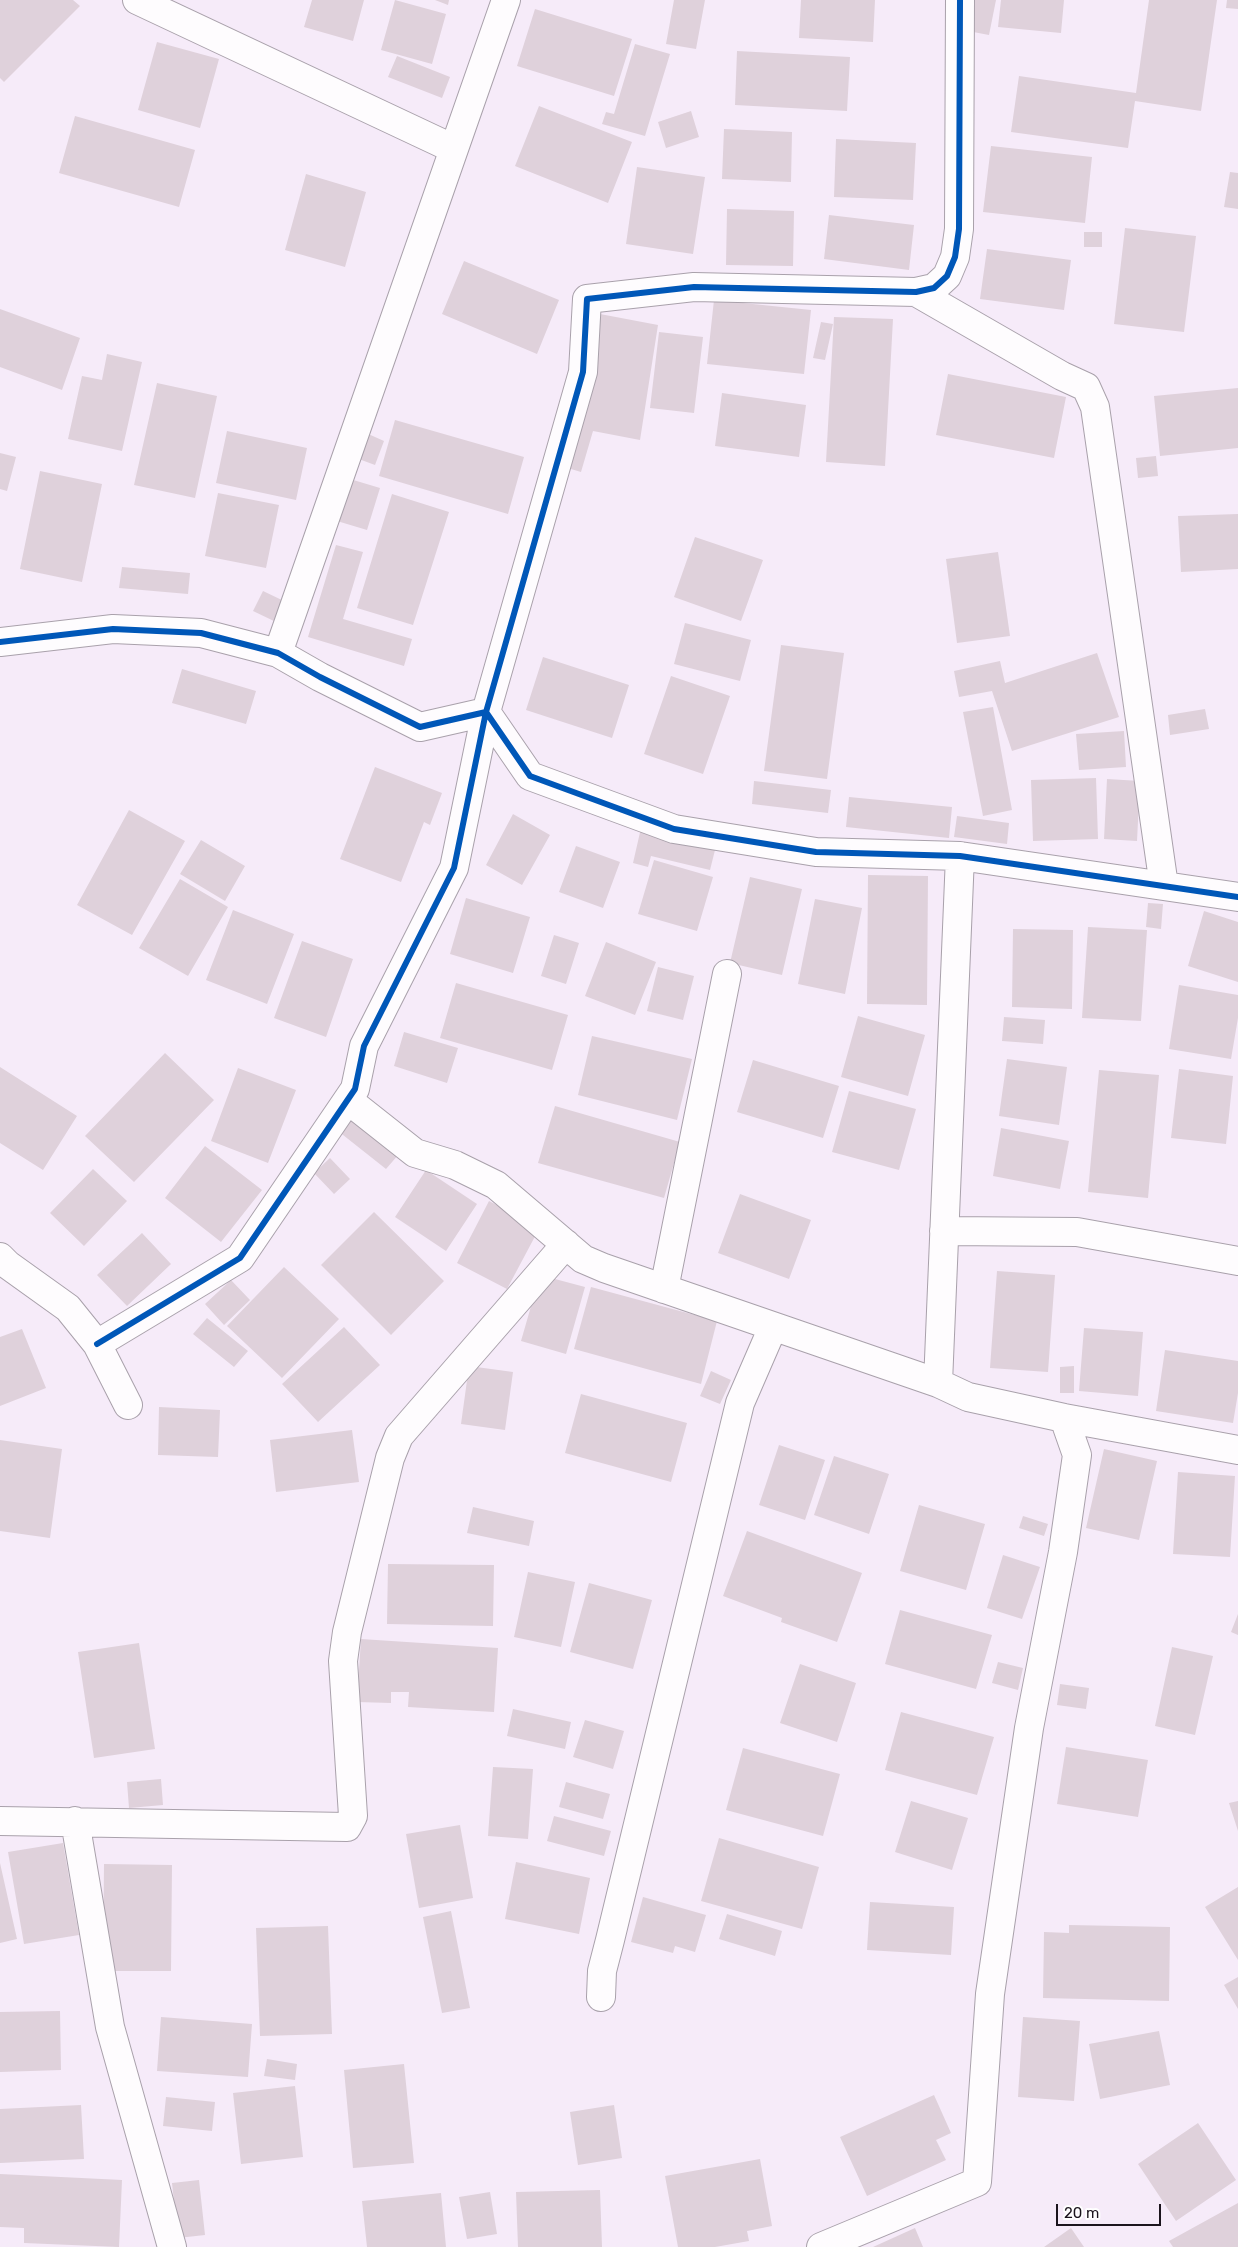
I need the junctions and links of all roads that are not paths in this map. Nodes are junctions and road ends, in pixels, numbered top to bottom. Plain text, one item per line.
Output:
1 (137, 0) edge
2 (506, 0) edge
3 (960, 0) edge
4 (454, 148) junction
5 (916, 292) junction
6 (0, 642) edge
7 (278, 653) junction
8 (486, 712) junction
9 (960, 856) junction
10 (1164, 886) junction
11 (1238, 897) edge
12 (727, 974) dead end
13 (346, 1103) junction
14 (944, 1232) junction
15 (566, 1244) junction
16 (0, 1257) edge
17 (1238, 1260) edge
18 (664, 1289) junction
19 (773, 1327) junction
20 (98, 1344) junction
21 (938, 1383) junction
22 (128, 1405) dead end
23 (1064, 1418) junction
24 (1238, 1450) edge
25 (0, 1821) edge
26 (74, 1821) junction
27 (601, 1997) dead end
28 (172, 2247) edge
29 (821, 2247) edge

1 - 4 street
2 - 4 street
3 - 5 street
4 - 7 street
5 - 8 street
5 - 10 street
6 - 7 street
7 - 8 street
8 - 9 street
8 - 13 street
9 - 10 street
9 - 14 street
10 - 11 street
12 - 18 street
13 - 15 street
13 - 20 street
14 - 17 street
14 - 21 street
15 - 18 street
15 - 26 street
16 - 20 street
18 - 19 street
19 - 21 street
19 - 27 street
20 - 22 street
21 - 23 street
23 - 24 street
23 - 29 street
25 - 26 street
26 - 28 street

